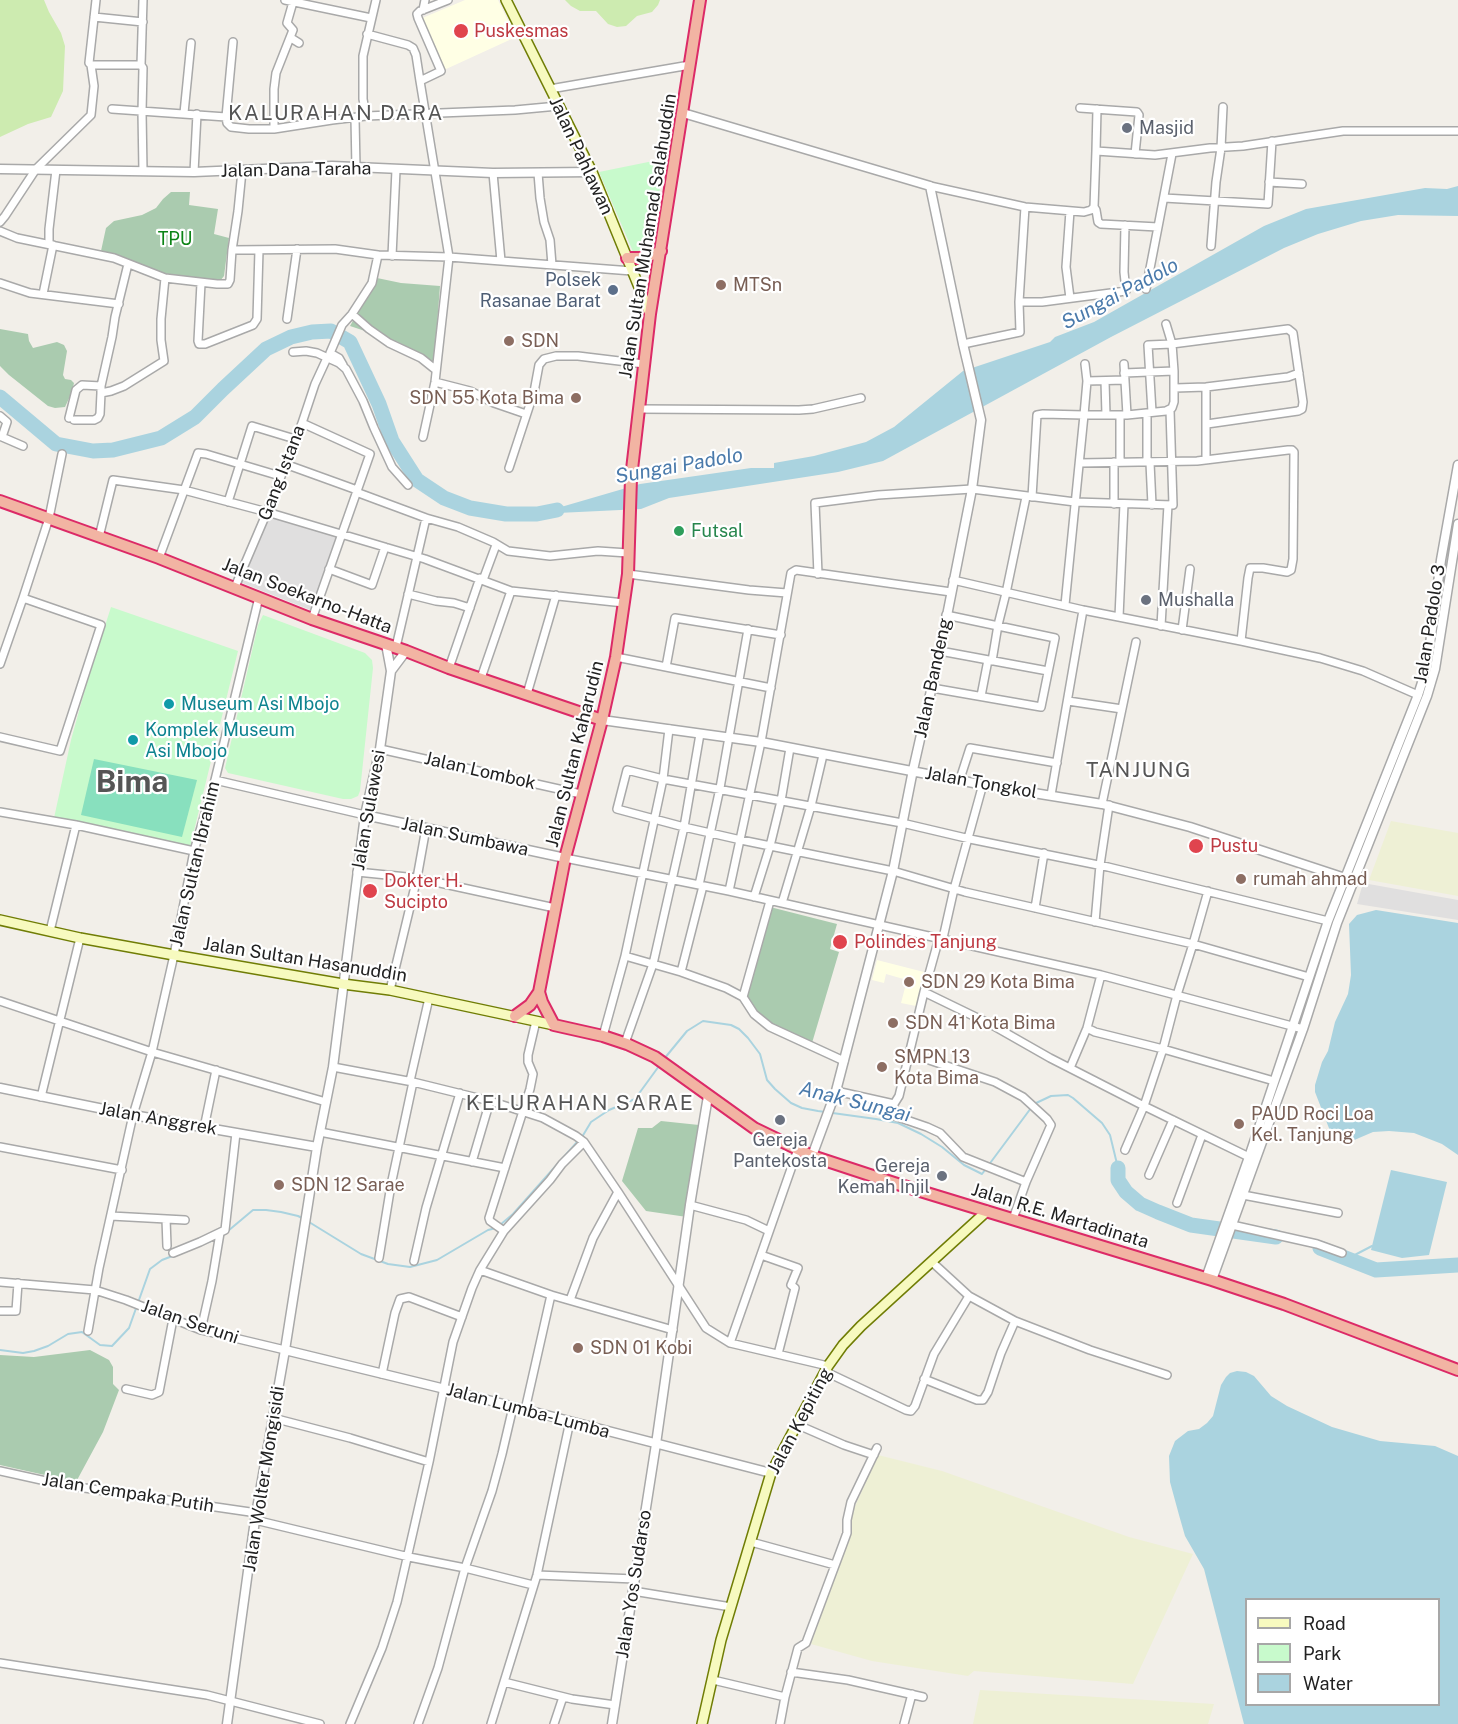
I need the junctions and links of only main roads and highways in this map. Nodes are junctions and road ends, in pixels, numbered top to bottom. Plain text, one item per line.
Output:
1 (506, 0) edge
2 (700, 0) edge
3 (660, 251) junction
4 (627, 258) junction
5 (650, 314) junction
6 (0, 501) edge
7 (629, 522) joint
8 (602, 720) junction
9 (0, 920) edge
10 (539, 992) junction
11 (515, 1016) junction
12 (554, 1025) junction
13 (625, 1043) joint
14 (987, 1211) junction
15 (1458, 1370) edge
16 (702, 1724) edge

1 - 4 main road, Jalan Pahlawan
2 - 3 highway, Jalan Sultan Muhamad Salahuddin
3 - 4 highway
3 - 5 highway, Jalan Sultan Muhamad Salahuddin
4 - 5 main road, Jalan Pahlawan
5 - 7 highway, Jalan Sultan Muhamad Salahuddin
6 - 8 highway, Jalan Soekarno-Hatta
7 - 8 highway, Jalan Sultan Kaharudin
8 - 10 highway, Jalan Sultan Kaharudin
9 - 11 main road, Jalan Sultan Hasanuddin
10 - 11 highway
10 - 12 highway
11 - 12 main road, Jalan Sultan Hasanuddin
12 - 13 highway, Jalan Sultan Hasanuddin
13 - 14 highway, Jalan R.E. Martadinata
14 - 15 highway, Jalan R.E. Martadinata
14 - 16 main road, Jalan Kepiting

